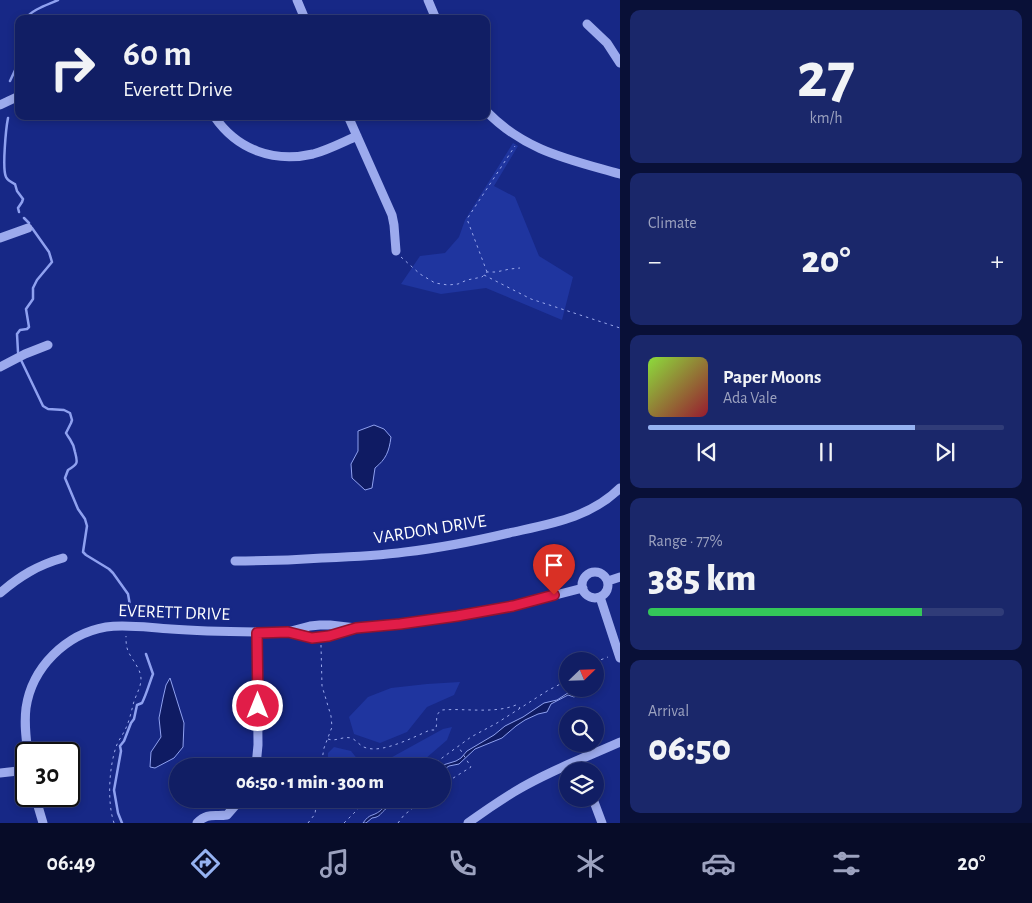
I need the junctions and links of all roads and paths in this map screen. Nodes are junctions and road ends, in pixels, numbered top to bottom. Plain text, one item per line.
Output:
1 (297, 0) edge
2 (428, 0) edge
3 (303, 15) edge
4 (434, 15) edge
5 (587, 24) dead end
6 (620, 63) edge
7 (15, 98) edge
8 (0, 105) edge
9 (490, 115) edge
10 (217, 120) edge
11 (350, 120) edge
12 (357, 136) junction
13 (520, 139) junction
14 (620, 174) edge
15 (28, 228) dead end
16 (0, 238) edge
17 (396, 251) joint
18 (520, 268) dead end
19 (487, 272) junction
20 (484, 275) junction
21 (620, 328) edge
22 (48, 345) dead end
23 (0, 367) edge
24 (620, 488) edge
25 (63, 558) dead end
26 (235, 561) dead end
27 (620, 578) edge
28 (608, 581) junction
29 (583, 588) junction
30 (0, 593) edge
31 (600, 597) junction
32 (356, 628) junction
33 (288, 632) junction
34 (257, 633) junction
35 (126, 636) dead end
36 (320, 637) junction
37 (608, 657) dead end
38 (620, 658) edge
39 (604, 659) edge
40 (559, 685) edge
41 (520, 708) junction
42 (328, 739) junction
43 (26, 742) edge
44 (620, 742) edge
45 (458, 746) junction
46 (257, 758) edge
47 (322, 758) edge
48 (442, 758) edge
49 (578, 761) joint
50 (15, 771) edge
51 (0, 773) edge
52 (451, 780) edge
53 (38, 807) edge
54 (596, 807) edge
55 (235, 808) edge
56 (316, 808) edge
57 (359, 808) edge
58 (413, 808) edge
59 (228, 819) edge
60 (43, 823) edge
61 (114, 823) edge
62 (197, 823) edge
63 (308, 823) edge
64 (344, 823) edge
65 (398, 823) edge
66 (468, 823) edge
67 (602, 823) edge

1 - 3 street
2 - 4 street
5 - 6 street
7 - 8 street
9 - 13 street
10 - 12 street
11 - 12 street
12 - 17 street
13 - 14 street
13 - 19 path
15 - 16 street
17 - 20 path
18 - 19 path
19 - 20 path
20 - 21 path
22 - 23 street
24 - 26 street, VARDON DRIVE
25 - 30 street
27 - 28 street
28 - 29 street
28 - 31 street
29 - 31 street
29 - 32 street, EVERETT DRIVE
31 - 38 street
32 - 33 street, EVERETT DRIVE
32 - 36 street, EVERETT DRIVE
33 - 34 street, EVERETT DRIVE
33 - 36 street, EVERETT DRIVE
34 - 43 street, EVERETT DRIVE
34 - 46 street
35 - 61 path
36 - 42 path
37 - 39 path
40 - 41 path
41 - 42 path
41 - 45 path
42 - 47 path
44 - 49 street
45 - 48 path
45 - 52 path
49 - 66 street
50 - 51 street
53 - 60 street
54 - 67 street
55 - 59 street
56 - 63 path
57 - 64 path
58 - 65 path
59 - 62 street

